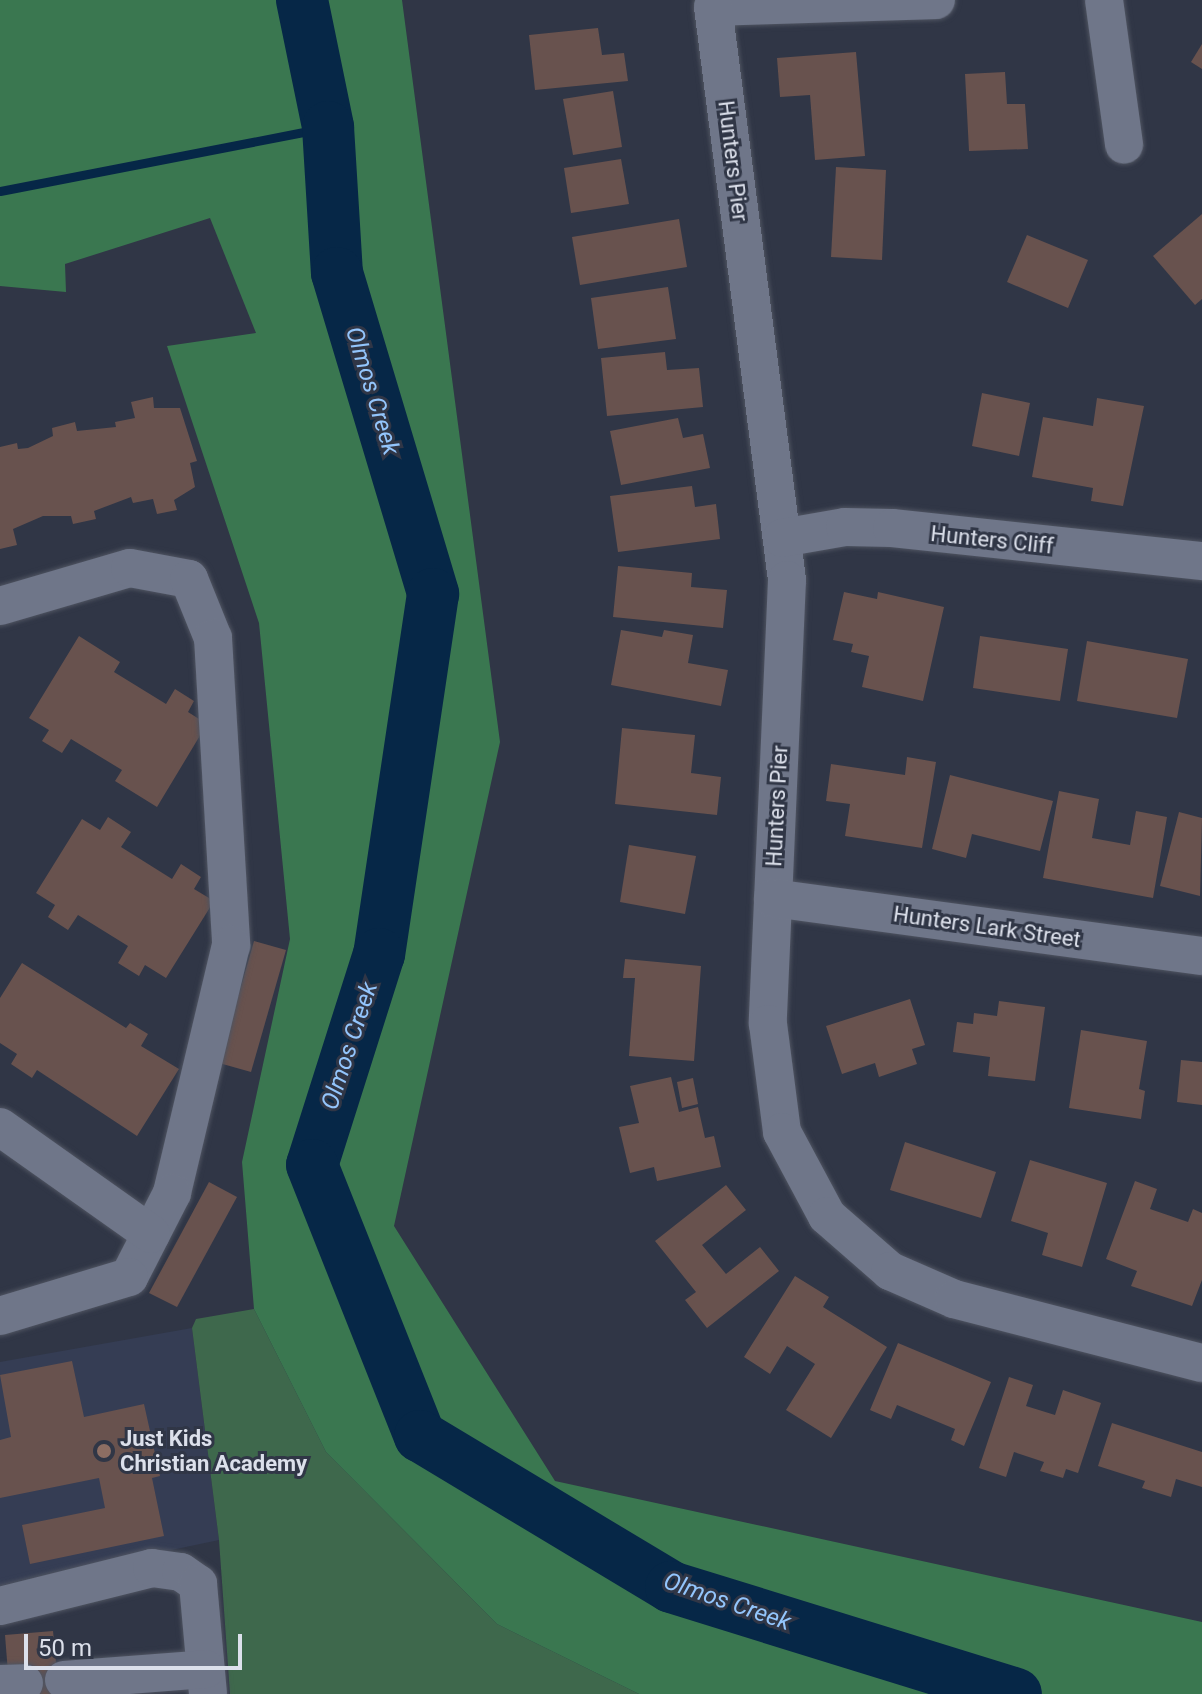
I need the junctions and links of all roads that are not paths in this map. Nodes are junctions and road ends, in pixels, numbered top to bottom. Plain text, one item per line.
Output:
1 (936, 0) edge
2 (1104, 0) edge
3 (1124, 145) dead end
4 (782, 538) junction
5 (1202, 561) edge
6 (0, 606) edge
7 (773, 898) junction
8 (1202, 956) edge
9 (0, 1127) edge
10 (151, 1234) junction
11 (0, 1316) edge
12 (1188, 1359) edge
13 (0, 1606) edge
14 (64, 1680) dead end
15 (207, 1681) edge

1 - 4 street, Hunters Pier
2 - 3 street
4 - 5 street, Hunters Cliff
4 - 7 street, Hunters Pier
6 - 10 street
7 - 8 street, Hunters Lark Street
7 - 12 street, Hunters Pier
9 - 10 street
10 - 11 street
13 - 15 street
14 - 15 street

